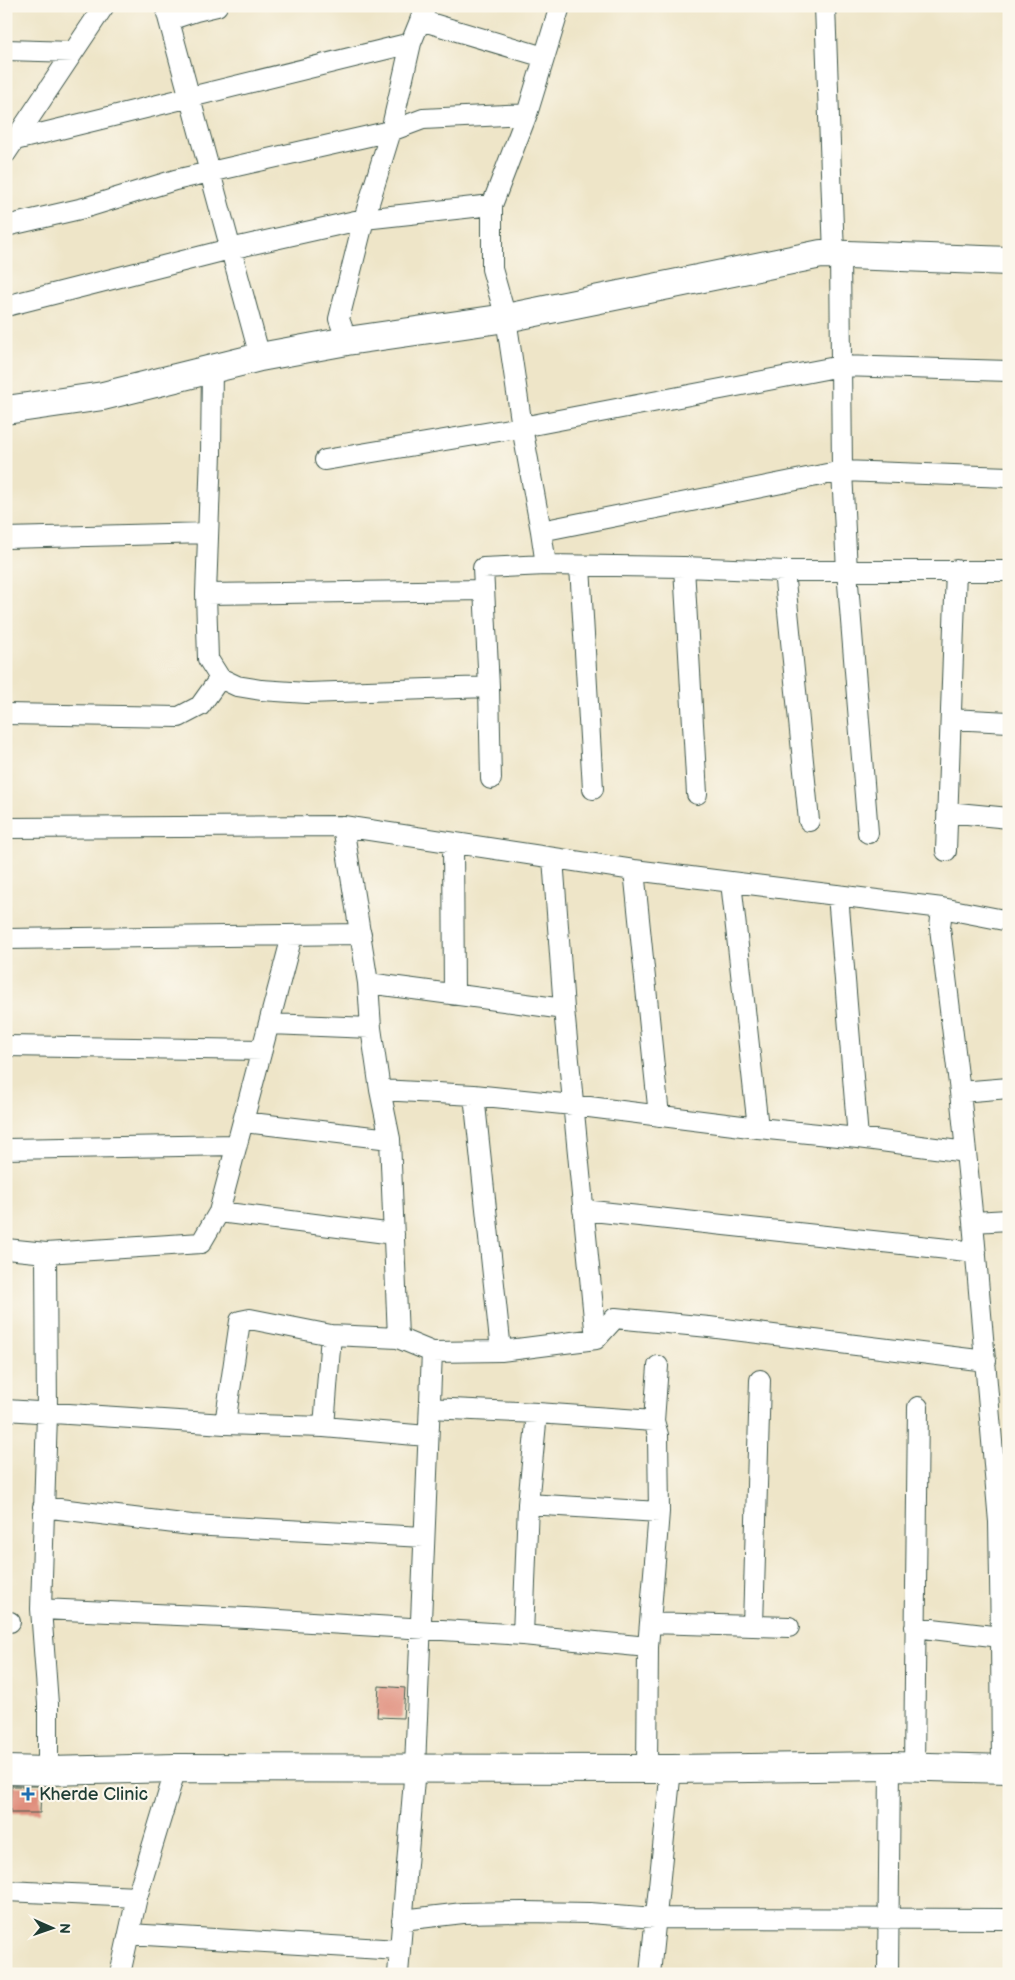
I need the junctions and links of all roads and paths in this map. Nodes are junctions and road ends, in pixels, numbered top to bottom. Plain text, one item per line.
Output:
1 (104, 6) edge
2 (217, 6) edge
3 (560, 6) edge
4 (825, 6) edge
5 (197, 8) edge
6 (167, 13) edge
7 (423, 15) edge
8 (412, 43) junction
9 (6, 50) edge
10 (74, 52) junction
11 (544, 57) junction
12 (189, 98) junction
13 (526, 114) junction
14 (391, 131) junction
15 (10, 147) edge
16 (210, 173) junction
17 (492, 205) junction
18 (364, 219) junction
19 (6, 226) edge
20 (230, 249) junction
21 (837, 254) junction
22 (1009, 261) edge
23 (6, 306) edge
24 (506, 318) junction
25 (347, 341) junction
26 (260, 357) junction
27 (841, 366) junction
28 (212, 368) junction
29 (1009, 371) edge
30 (6, 410) edge
31 (522, 427) junction
32 (325, 460) dead end
33 (842, 471) junction
34 (1009, 476) edge
35 (541, 531) junction
36 (208, 533) junction
37 (6, 538) edge
38 (546, 565) junction
39 (580, 566) junction
40 (684, 567) junction
41 (956, 570) junction
42 (784, 571) junction
43 (847, 571) junction
44 (1009, 571) edge
45 (484, 590) junction
46 (206, 594) junction
47 (220, 678) junction
48 (489, 687) junction
49 (6, 714) edge
50 (951, 719) junction
51 (1009, 722) edge
52 (491, 779) dead end
53 (593, 789) dead end
54 (697, 794) dead end
55 (946, 812) junction
56 (1009, 818) edge
57 (810, 821) dead end
58 (342, 826) junction
59 (6, 828) edge
60 (868, 833) dead end
61 (453, 843) junction
62 (946, 851) dead end
63 (553, 858) junction
64 (634, 870) junction
65 (731, 882) junction
66 (838, 895) junction
67 (942, 908) junction
68 (1009, 921) edge
69 (361, 934) junction
70 (292, 936) junction
71 (6, 939) edge
72 (368, 983) junction
73 (454, 995) junction
74 (564, 1009) junction
75 (270, 1024) junction
76 (371, 1028) junction
77 (6, 1046) edge
78 (262, 1050) junction
79 (1009, 1088) edge
80 (380, 1090) junction
81 (960, 1092) junction
82 (474, 1095) junction
83 (573, 1105) junction
84 (659, 1116) junction
85 (244, 1122) junction
86 (758, 1128) junction
87 (858, 1138) junction
88 (390, 1139) junction
89 (237, 1144) junction
90 (6, 1149) edge
91 (966, 1152) junction
92 (583, 1210) junction
93 (219, 1212) junction
94 (1009, 1220) edge
95 (973, 1222) junction
96 (394, 1234) junction
97 (6, 1249) edge
98 (976, 1252) junction
99 (46, 1253) junction
100 (331, 1334) junction
101 (398, 1338) junction
102 (596, 1339) junction
103 (501, 1351) junction
104 (432, 1352) junction
105 (986, 1361) junction
106 (658, 1366) dead end
107 (760, 1380) dead end
108 (918, 1407) dead end
109 (430, 1408) junction
110 (6, 1410) edge
111 (537, 1413) junction
112 (47, 1414) junction
113 (654, 1421) junction
114 (225, 1424) junction
115 (324, 1427) junction
116 (427, 1436) junction
117 (528, 1504) junction
118 (43, 1507) junction
119 (659, 1512) junction
120 (424, 1537) junction
121 (1004, 1543) edge
122 (41, 1609) junction
123 (650, 1623) junction
124 (753, 1626) junction
125 (789, 1626) dead end
126 (915, 1627) junction
127 (422, 1629) junction
128 (523, 1635) junction
129 (1005, 1637) edge
130 (648, 1647) junction
131 (415, 1767) junction
132 (902, 1767) junction
133 (176, 1768) junction
134 (659, 1768) junction
135 (1005, 1769) edge
136 (6, 1770) edge
137 (48, 1772) junction
138 (6, 1891) edge
139 (137, 1897) junction
140 (655, 1918) junction
141 (1009, 1919) edge
142 (402, 1920) junction
143 (889, 1920) junction
144 (129, 1934) junction
145 (399, 1950) junction
146 (120, 1974) edge
147 (398, 1974) edge
148 (650, 1974) edge
149 (888, 1974) edge

1 - 10 street
2 - 5 street
3 - 11 street
4 - 21 street
5 - 6 street
6 - 12 street
7 - 8 street
7 - 11 street
8 - 12 street
8 - 14 street
9 - 10 street
10 - 15 street
11 - 13 street
12 - 15 street
12 - 16 street
13 - 14 street
13 - 17 street
14 - 16 street
14 - 18 street
16 - 19 street
16 - 20 street
17 - 18 street
17 - 24 street
18 - 20 street
18 - 25 street
20 - 23 street
20 - 26 street
21 - 22 street
21 - 24 street
21 - 27 street
24 - 25 street
24 - 31 street
25 - 26 street
26 - 28 street
27 - 29 street
27 - 31 street
27 - 33 street
28 - 30 street
28 - 36 street
31 - 32 street
31 - 35 street
33 - 34 street
33 - 35 street
33 - 43 street
35 - 38 street
36 - 37 street
36 - 46 street
38 - 39 street
38 - 45 street
39 - 40 street
39 - 53 street
40 - 42 street
40 - 54 street
41 - 43 street
41 - 44 street
41 - 50 street
42 - 43 street
42 - 57 street
43 - 60 street
45 - 46 street
45 - 48 street
46 - 47 street
47 - 48 street
47 - 49 street
48 - 52 street
50 - 51 street
50 - 55 street
55 - 56 street
55 - 62 street
58 - 59 street
58 - 61 street
58 - 69 street
61 - 63 street
61 - 73 street
63 - 64 street
63 - 74 street
64 - 65 street
64 - 84 street
65 - 66 street
65 - 86 street
66 - 67 street
66 - 87 street
67 - 68 street
67 - 81 street
69 - 70 street
69 - 72 street
70 - 71 street
70 - 75 street
72 - 73 street
72 - 76 street
73 - 74 street
74 - 83 street
75 - 76 street
75 - 78 street
76 - 80 street
77 - 78 street
78 - 85 street
79 - 81 street
80 - 82 street
80 - 88 street
81 - 91 street
82 - 83 street
82 - 103 street
83 - 84 street
83 - 92 street
84 - 86 street
85 - 88 street
85 - 89 street
86 - 87 street
87 - 91 street
88 - 96 street
89 - 90 street
89 - 93 street
91 - 95 street
92 - 98 street
92 - 102 street
93 - 96 street
93 - 99 street
94 - 95 street
95 - 98 street
96 - 101 street
97 - 99 street
98 - 105 street
99 - 112 street
100 - 101 street
100 - 114 street
100 - 115 street
101 - 104 street
102 - 103 street
102 - 105 street
103 - 104 street
104 - 109 street
105 - 121 street
106 - 113 street
107 - 124 street
108 - 126 street
109 - 111 street
109 - 116 street
110 - 112 street
111 - 113 street
111 - 117 street
112 - 114 street
112 - 118 street
113 - 119 street
114 - 115 street
115 - 116 street
116 - 120 street
117 - 119 street
117 - 128 street
118 - 120 street
118 - 122 street
119 - 123 street
120 - 127 street
121 - 129 street
122 - 127 street
122 - 137 street
123 - 124 street
123 - 130 street
124 - 125 street
126 - 129 street
126 - 132 street
127 - 128 street
127 - 131 street
128 - 130 street
129 - 135 street
130 - 134 street
131 - 133 street
131 - 134 street
131 - 142 street
132 - 134 street
132 - 135 street
132 - 143 street
133 - 137 street
133 - 139 street
134 - 140 street
136 - 137 street
138 - 139 street
139 - 144 street
140 - 142 street
140 - 143 street
140 - 148 street
141 - 143 street
142 - 145 street
143 - 149 street
144 - 145 street
144 - 146 street
145 - 147 street

